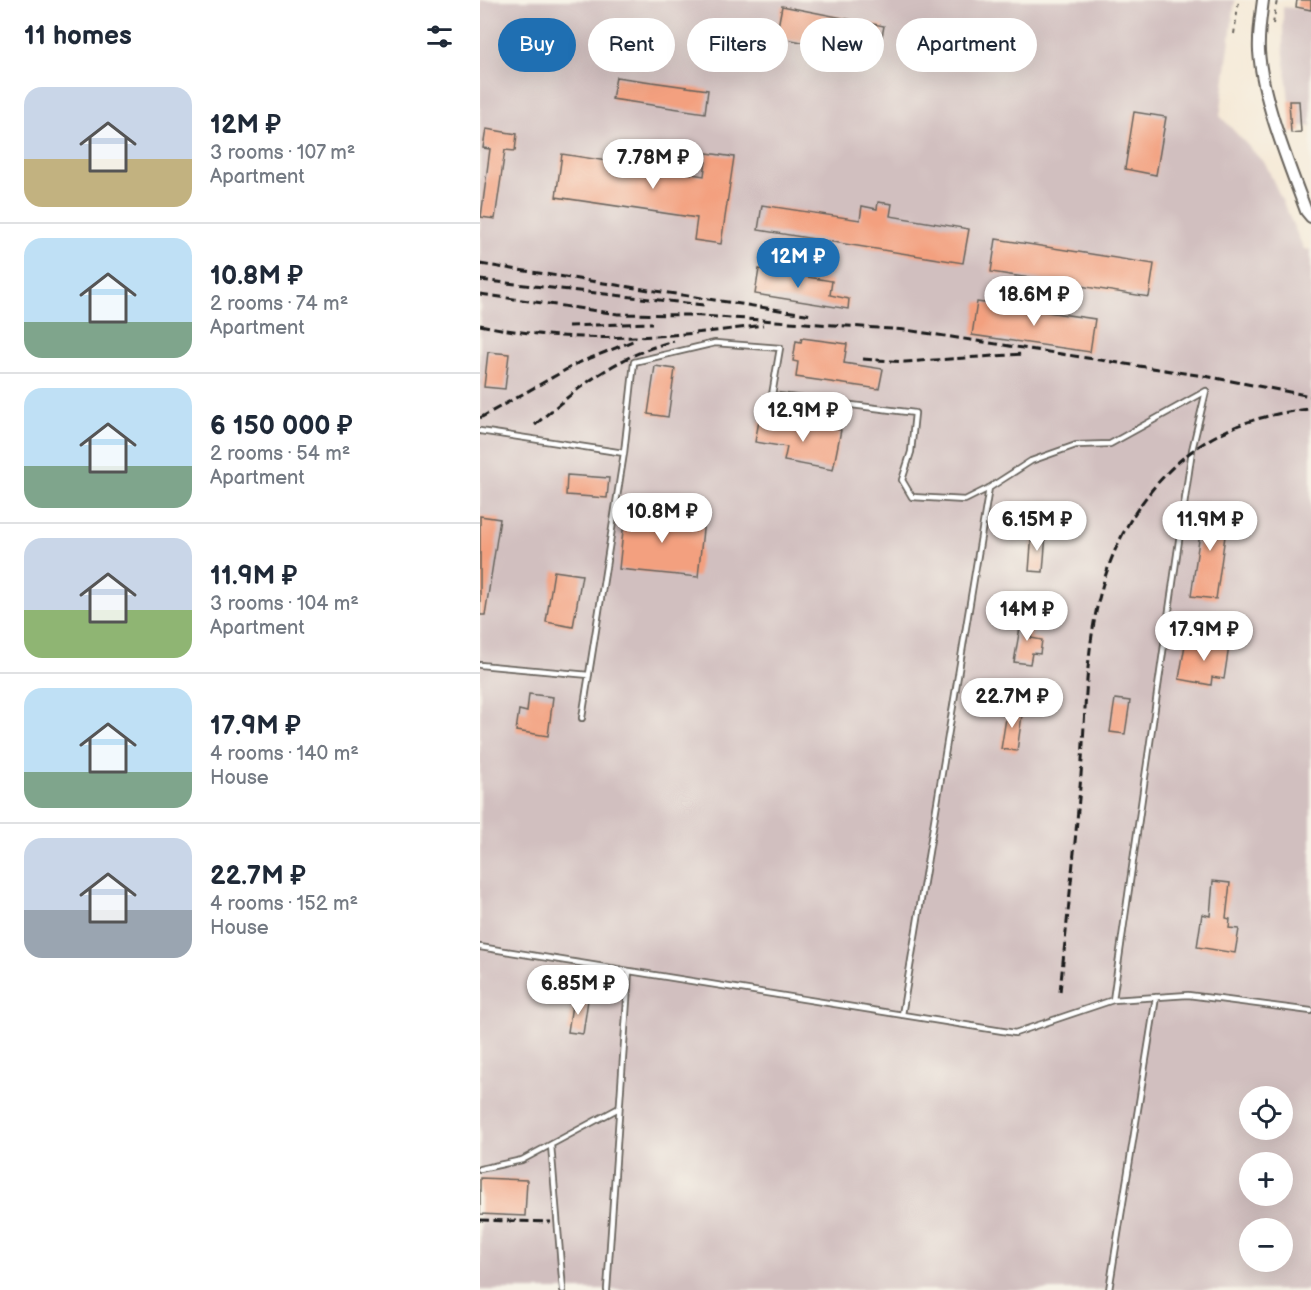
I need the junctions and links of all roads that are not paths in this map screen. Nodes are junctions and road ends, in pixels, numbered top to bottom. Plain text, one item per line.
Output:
1 (1263, 0) edge
2 (1311, 217) edge
3 (480, 431) edge
4 (624, 453) junction
5 (989, 488) junction
6 (480, 665) edge
7 (589, 675) junction
8 (582, 718) dead end
9 (480, 947) edge
10 (629, 971) junction
11 (1156, 997) junction
12 (1113, 1000) junction
13 (1311, 1011) edge
14 (902, 1015) junction
15 (619, 1108) junction
16 (551, 1145) junction
17 (480, 1169) edge
18 (563, 1290) edge
19 (607, 1290) edge
20 (1109, 1290) edge

1 - 2 street
3 - 4 lane
4 - 5 lane
4 - 7 lane
5 - 12 lane
5 - 14 lane
6 - 7 lane
7 - 8 lane
9 - 10 lane
10 - 14 lane
10 - 15 lane
11 - 12 lane
11 - 13 lane
11 - 20 lane
12 - 14 lane
15 - 16 lane
15 - 19 lane
16 - 17 lane
16 - 18 lane

